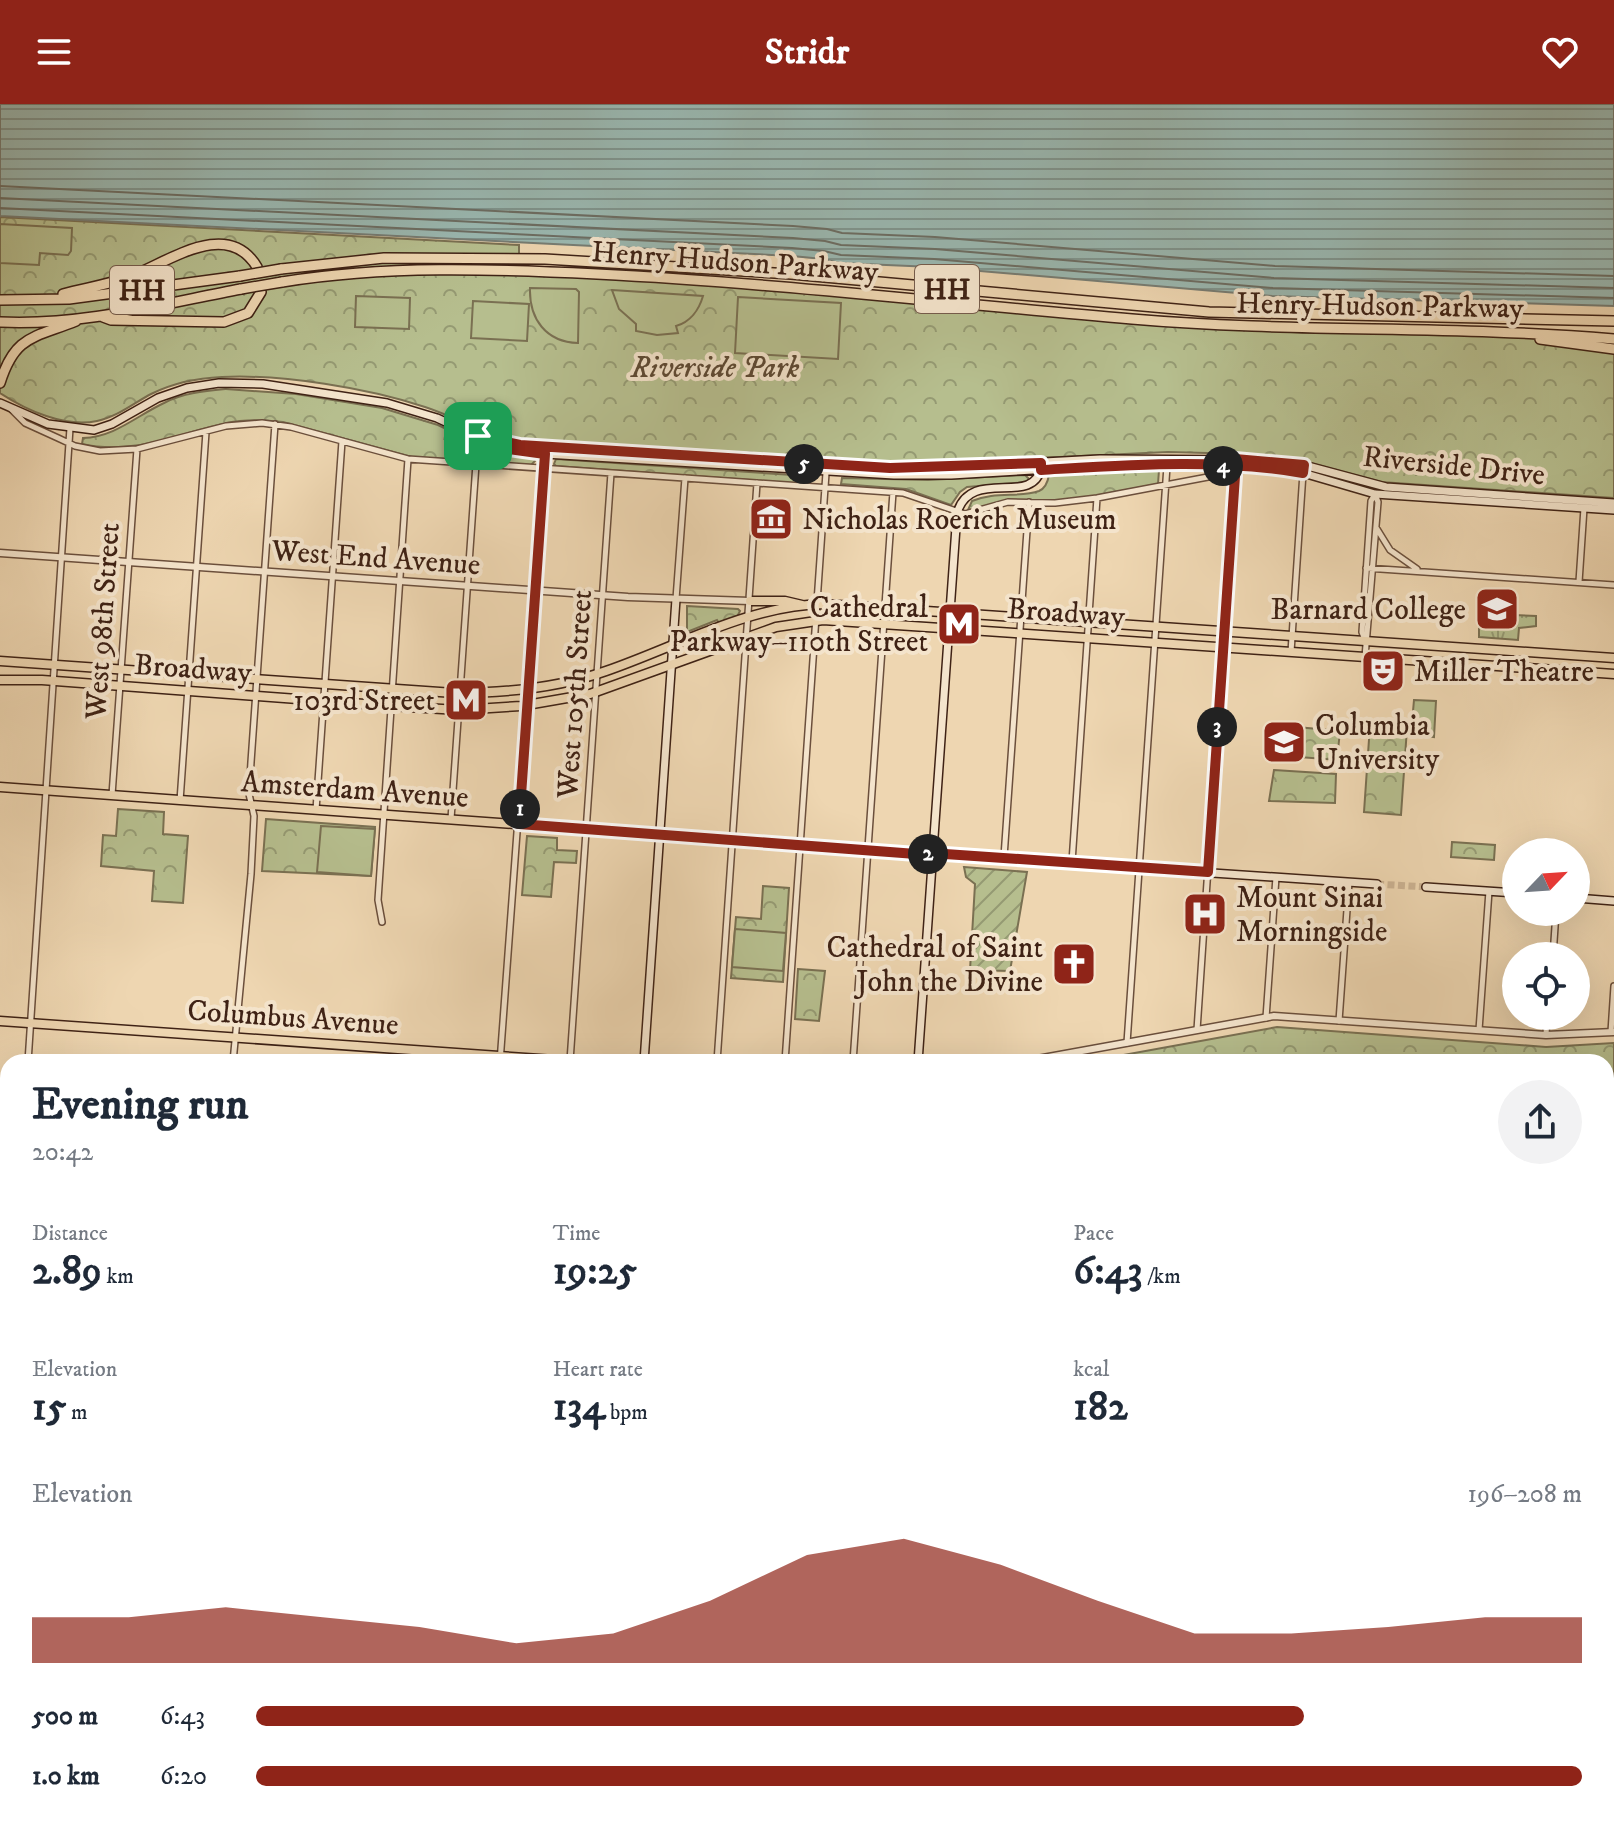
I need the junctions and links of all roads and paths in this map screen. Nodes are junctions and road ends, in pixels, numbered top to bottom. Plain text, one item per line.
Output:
1 (257, 267) dead end
2 (261, 292) dead end
3 (0, 300) edge
4 (44, 300) junction
5 (100, 316) junction
6 (83, 318) junction
7 (1614, 321) edge
8 (0, 322) edge
9 (1481, 331) junction
10 (1614, 339) edge
11 (1614, 349) edge
12 (0, 383) edge
13 (0, 403) edge
14 (11, 409) junction
15 (275, 424) junction
16 (70, 428) junction
17 (206, 431) junction
18 (342, 441) junction
19 (69, 443) junction
20 (137, 449) junction
21 (545, 450) junction
22 (408, 459) junction
23 (1167, 462) junction
24 (1235, 463) junction
25 (476, 464) junction
26 (1041, 467) junction
27 (544, 468) junction
28 (1304, 469) junction
29 (826, 470) junction
30 (611, 473) junction
31 (685, 478) junction
32 (757, 483) junction
33 (1167, 485) junction
34 (825, 487) junction
35 (1376, 490) junction
36 (893, 492) junction
37 (1097, 498) junction
38 (1029, 502) junction
39 (1614, 503) edge
40 (1584, 508) junction
41 (1614, 510) edge
42 (957, 513) junction
43 (1376, 526) junction
44 (0, 553) edge
45 (61, 557) junction
46 (128, 562) junction
47 (196, 567) junction
48 (1370, 568) junction
49 (265, 571) junction
50 (1422, 572) junction
51 (332, 576) junction
52 (400, 581) junction
53 (1579, 582) junction
54 (1614, 585) edge
55 (467, 586) junction
56 (535, 591) junction
57 (603, 595) junction
58 (676, 599) junction
59 (750, 601) junction
60 (812, 605) junction
61 (885, 607) junction
62 (950, 612) junction
63 (748, 618) junction
64 (1020, 618) junction
65 (816, 620) junction
66 (1088, 622) junction
67 (884, 624) junction
68 (1156, 627) junction
69 (949, 628) junction
70 (1020, 632) junction
71 (1224, 632) junction
72 (747, 636) junction
73 (1292, 636) junction
74 (1087, 638) junction
75 (1365, 641) junction
76 (1155, 642) junction
77 (672, 647) junction
78 (1223, 647) junction
79 (1506, 651) junction
80 (1291, 652) junction
81 (1575, 655) junction
82 (1365, 657) junction
83 (1614, 658) edge
84 (0, 661) edge
85 (53, 665) junction
86 (671, 666) junction
87 (1505, 666) junction
88 (121, 670) junction
89 (1574, 670) junction
90 (598, 674) junction
91 (1614, 674) edge
92 (189, 675) junction
93 (0, 680) edge
94 (257, 680) junction
95 (52, 681) junction
96 (324, 685) junction
97 (120, 686) junction
98 (528, 689) junction
99 (392, 690) junction
100 (188, 691) junction
101 (596, 692) junction
102 (460, 693) junction
103 (256, 697) junction
104 (323, 702) junction
105 (391, 706) junction
106 (527, 706) junction
107 (459, 710) junction
108 (0, 787) edge
109 (44, 791) junction
110 (112, 795) junction
111 (180, 802) junction
112 (251, 807) junction
113 (315, 811) junction
114 (383, 816) junction
115 (451, 819) junction
116 (519, 824) junction
117 (587, 829) junction
118 (659, 836) junction
119 (733, 841) junction
120 (800, 845) junction
121 (869, 850) junction
122 (932, 854) junction
123 (1004, 857) junction
124 (1072, 862) junction
125 (1140, 867) junction
126 (1208, 872) junction
127 (1276, 876) junction
128 (1349, 882) junction
129 (1377, 884) tunnel mouth
130 (1426, 887) tunnel mouth
131 (1489, 891) junction
132 (1502, 892) edge
133 (1590, 899) edge
134 (1614, 901) edge
135 (382, 922) dead end
136 (1614, 986) edge
137 (1266, 1018) junction
138 (0, 1021) edge
139 (1339, 1021) junction
140 (30, 1023) junction
141 (1197, 1030) junction
142 (1479, 1030) junction
143 (1546, 1030) edge
144 (1612, 1032) edge
145 (1546, 1035) junction
146 (238, 1037) junction
147 (1127, 1043) junction
148 (28, 1054) edge
149 (235, 1054) edge
150 (440, 1054) edge
151 (500, 1054) edge
152 (571, 1054) edge
153 (645, 1054) edge
154 (718, 1054) edge
155 (786, 1054) edge
156 (854, 1054) edge
157 (919, 1054) edge
158 (1066, 1054) edge

1 - 4 highway
2 - 5 highway
3 - 4 highway, Henry Hudson Parkway / HH
4 - 7 highway, Henry Hudson Parkway / HH, bridge
5 - 6 highway, Henry Hudson Parkway / HH
5 - 9 highway, Henry Hudson Parkway / HH, bridge
6 - 8 highway, Henry Hudson Parkway / HH
6 - 12 highway
9 - 10 highway, Henry Hudson Parkway / HH
9 - 11 highway
13 - 14 main road, Riverside Drive
14 - 16 main road, Riverside Drive
14 - 19 street, Riverside Drive
15 - 17 street, Riverside Drive
15 - 18 street, Riverside Drive
15 - 49 street
16 - 19 street
16 - 21 main road, Riverside Drive
17 - 20 street, Riverside Drive
17 - 47 street
18 - 22 street, Riverside Drive
18 - 51 street
19 - 20 street, Riverside Drive
19 - 45 street
20 - 46 street, West 98th Street
21 - 27 street
21 - 29 main road, Riverside Drive
22 - 25 street, Riverside Drive
22 - 52 street
23 - 24 main road, Riverside Drive
23 - 26 main road, Riverside Drive
23 - 33 street
24 - 28 main road, Riverside Drive
24 - 33 street, Riverside Drive
24 - 71 street
25 - 27 street, Riverside Drive
25 - 55 street
26 - 29 main road, Riverside Drive
26 - 42 main road
27 - 30 street, Riverside Drive
27 - 56 street
28 - 35 main road, Riverside Drive
28 - 73 street
29 - 34 street
30 - 31 street, Riverside Drive
30 - 57 street, West 105th Street
31 - 32 street, Riverside Drive
31 - 58 street
32 - 34 street, Riverside Drive
32 - 59 street
33 - 37 street, Riverside Drive
33 - 68 street
34 - 36 street, Riverside Drive
34 - 60 street
35 - 39 main road, Riverside Drive
35 - 40 main road, Riverside Drive
35 - 43 street
35 - 48 street
36 - 42 street, Riverside Drive
36 - 61 street
37 - 38 street, Riverside Drive
37 - 66 street
38 - 42 street, Riverside Drive
38 - 64 street
40 - 41 main road, Riverside Drive
40 - 53 street
42 - 62 main road
43 - 48 street
43 - 50 street
44 - 45 street, West End Avenue
45 - 46 street, West End Avenue
45 - 85 street
46 - 47 street, West End Avenue
46 - 88 street, West 98th Street
47 - 49 street, West End Avenue
47 - 92 street
48 - 50 street
48 - 75 street
49 - 51 street, West End Avenue
49 - 94 street
50 - 53 street
51 - 52 street, West End Avenue
51 - 96 street
52 - 55 street, West End Avenue
52 - 99 street
53 - 54 street
55 - 56 street, West End Avenue
55 - 102 street
56 - 57 street, West End Avenue
56 - 98 street
57 - 58 street, West End Avenue
57 - 90 street, West 105th Street
58 - 59 street, West End Avenue
58 - 77 main road
59 - 60 main road
59 - 63 street
60 - 61 main road, Broadway
60 - 63 main road, Broadway
60 - 65 street
61 - 62 main road, Broadway
61 - 67 street
62 - 64 main road, Broadway
62 - 69 main road
63 - 72 street
63 - 77 main road, Broadway
64 - 66 main road, Broadway
64 - 70 street
65 - 67 main road, Broadway
65 - 72 main road, Broadway
65 - 120 street
66 - 68 main road, Broadway
66 - 74 street
67 - 69 main road, Broadway
67 - 121 street
68 - 71 main road, Broadway
68 - 76 street
69 - 70 main road, Broadway
69 - 122 main road
70 - 74 main road, Broadway
70 - 123 street
71 - 73 main road, Broadway
71 - 78 street
72 - 86 main road, Broadway
72 - 119 street
73 - 75 main road, Broadway
73 - 80 street
74 - 76 main road, Broadway
74 - 124 street
75 - 79 main road, Broadway
75 - 82 street
76 - 78 main road, Broadway
76 - 125 street
77 - 86 main road
77 - 90 main road, Broadway
78 - 80 main road, Broadway
78 - 126 street
79 - 81 main road, Broadway
79 - 87 main road
80 - 82 main road, Broadway
81 - 83 main road, Broadway
81 - 89 main road
82 - 87 main road, Broadway
84 - 85 main road, Broadway
85 - 88 main road, Broadway
85 - 95 street
86 - 101 main road, Broadway
86 - 118 main road
87 - 89 main road, Broadway
88 - 92 main road, Broadway
88 - 97 street, West 98th Street
89 - 91 main road, Broadway
90 - 98 main road, Broadway
90 - 101 street, West 105th Street
92 - 94 main road, Broadway
92 - 100 street
93 - 95 main road, Broadway
94 - 96 main road, Broadway
94 - 103 street
95 - 97 main road, Broadway
95 - 109 street
96 - 99 main road, Broadway
96 - 104 street
97 - 100 main road, Broadway
97 - 110 street, West 98th Street
98 - 102 main road, Broadway
98 - 106 street
99 - 102 main road, Broadway
99 - 105 street
100 - 103 main road, Broadway
100 - 111 street
101 - 106 main road, Broadway
101 - 117 street, West 105th Street
102 - 107 street
103 - 104 main road, Broadway
103 - 112 street
104 - 105 main road, Broadway
104 - 113 street
105 - 107 main road, Broadway
105 - 114 street
106 - 107 main road, Broadway
106 - 116 street
107 - 115 street
108 - 109 main road, Amsterdam Avenue
109 - 110 main road, Amsterdam Avenue
109 - 140 street
110 - 111 main road, Amsterdam Avenue
111 - 112 main road, Amsterdam Avenue
112 - 113 main road, Amsterdam Avenue
112 - 146 street
113 - 114 main road, Amsterdam Avenue
114 - 115 main road, Amsterdam Avenue
114 - 135 street
115 - 116 main road, Amsterdam Avenue
116 - 117 main road, Amsterdam Avenue
116 - 151 street
117 - 118 main road, Amsterdam Avenue
117 - 152 street, West 105th Street
118 - 119 main road, Amsterdam Avenue
118 - 153 main road
119 - 120 main road, Amsterdam Avenue
119 - 154 street
120 - 121 main road, Amsterdam Avenue
120 - 155 street
121 - 122 main road, Amsterdam Avenue
121 - 156 street
122 - 123 main road, Amsterdam Avenue
122 - 157 main road
123 - 124 main road, Amsterdam Avenue
124 - 125 main road, Amsterdam Avenue
125 - 126 main road, Amsterdam Avenue
125 - 147 street
126 - 127 main road, Amsterdam Avenue
126 - 141 street
127 - 128 main road, Amsterdam Avenue
127 - 137 street
128 - 129 main road, Amsterdam Avenue
128 - 139 street
130 - 131 main road
131 - 132 main road
131 - 142 street
133 - 134 main road
136 - 144 street
137 - 139 street
137 - 141 street
138 - 140 main road, Columbus Avenue
139 - 142 street
140 - 146 main road, Columbus Avenue
140 - 148 street
141 - 147 street
142 - 145 street
143 - 145 street
144 - 145 street
146 - 149 street
146 - 150 main road, Columbus Avenue
147 - 158 street

